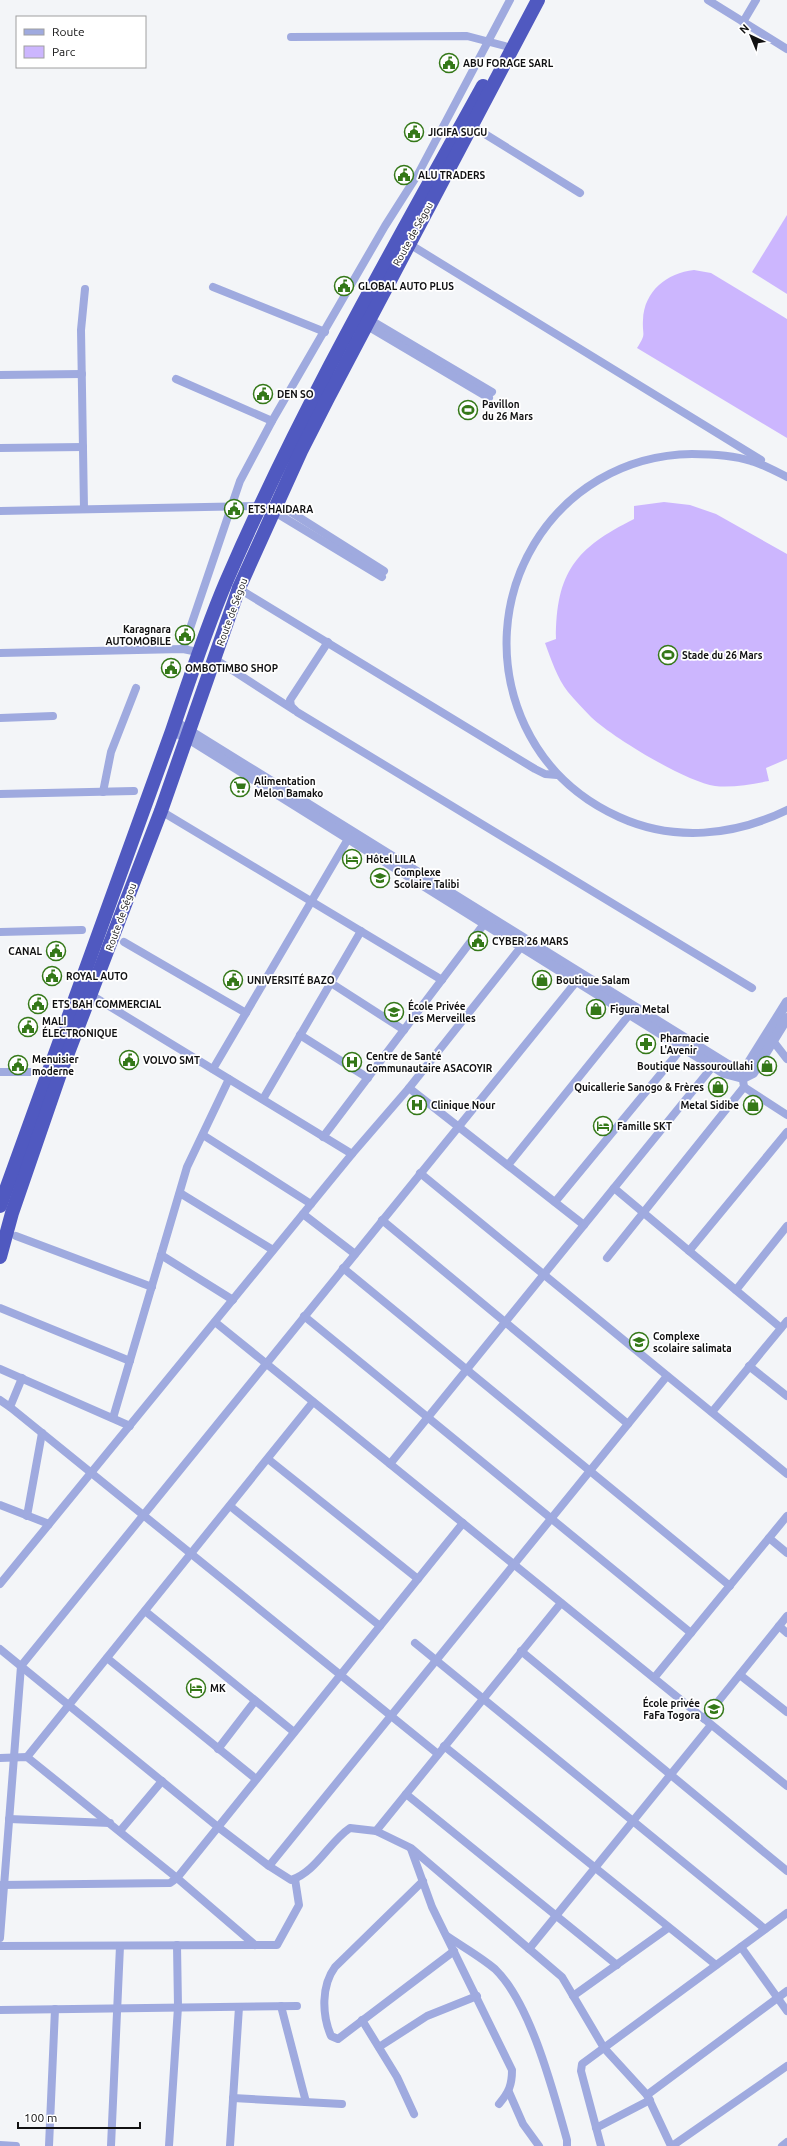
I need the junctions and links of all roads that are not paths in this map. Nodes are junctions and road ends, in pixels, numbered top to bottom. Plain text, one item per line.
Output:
1 (510, 0) edge
2 (527, 0) edge
3 (538, 0) edge
4 (708, 0) edge
5 (756, 0) edge
6 (743, 22) junction
7 (290, 37) dead end
8 (487, 42) junction
9 (505, 46) junction
10 (787, 49) edge
11 (472, 126) junction
12 (580, 192) dead end
13 (403, 241) junction
14 (213, 287) dead end
15 (85, 289) dead end
16 (361, 319) junction
17 (325, 332) junction
18 (82, 374) junction
19 (0, 375) edge
20 (176, 379) dead end
21 (491, 395) dead end
22 (272, 421) junction
23 (83, 447) junction
24 (0, 448) edge
25 (786, 476) edge
26 (269, 505) junction
27 (231, 506) junction
28 (84, 509) junction
29 (0, 511) edge
30 (383, 574) dead end
31 (226, 583) junction
32 (239, 588) junction
33 (328, 642) junction
34 (183, 649) junction
35 (198, 652) junction
36 (0, 653) edge
37 (215, 659) junction
38 (136, 688) dead end
39 (297, 712) junction
40 (53, 716) dead end
41 (0, 718) edge
42 (174, 726) junction
43 (189, 734) junction
44 (556, 775) junction
45 (134, 791) dead end
46 (103, 792) junction
47 (0, 794) edge
48 (787, 810) edge
49 (161, 812) junction
50 (348, 839) junction
51 (311, 901) junction
52 (484, 924) junction
53 (82, 930) dead end
54 (0, 932) edge
55 (361, 932) junction
56 (124, 942) dead end
57 (521, 947) junction
58 (442, 980) junction
59 (576, 982) junction
60 (331, 983) junction
61 (752, 988) dead end
62 (91, 995) junction
63 (787, 1002) edge
64 (246, 1013) junction
65 (629, 1015) junction
66 (787, 1018) edge
67 (404, 1030) junction
68 (300, 1035) junction
69 (773, 1041) junction
70 (682, 1048) junction
71 (787, 1060) edge
72 (713, 1066) junction
73 (213, 1069) junction
74 (0, 1072) edge
75 (48, 1072) junction
76 (368, 1078) junction
77 (743, 1078) junction
78 (229, 1079) junction
79 (409, 1088) junction
80 (263, 1100) junction
81 (787, 1115) edge
82 (458, 1127) junction
83 (787, 1132) edge
84 (203, 1135) junction
85 (324, 1136) junction
86 (352, 1154) junction
87 (508, 1165) junction
88 (420, 1173) junction
89 (614, 1188) junction
90 (180, 1193) junction
91 (556, 1202) junction
92 (311, 1204) junction
93 (0, 1206) edge
94 (643, 1213) junction
95 (303, 1214) junction
96 (382, 1220) junction
97 (584, 1225) junction
98 (787, 1226) edge
99 (16, 1236) dead end
100 (274, 1250) junction
101 (689, 1251) junction
102 (355, 1254) junction
103 (161, 1255) junction
104 (0, 1257) edge
105 (607, 1258) dead end
106 (344, 1268) junction
107 (544, 1274) junction
108 (152, 1287) junction
109 (736, 1290) junction
110 (233, 1300) junction
111 (0, 1308) edge
112 (304, 1316) junction
113 (787, 1321) edge
114 (215, 1322) junction
115 (505, 1322) junction
116 (781, 1328) junction
117 (130, 1361) junction
118 (266, 1364) junction
119 (750, 1366) junction
120 (0, 1369) edge
121 (467, 1369) junction
122 (667, 1376) junction
123 (22, 1378) junction
124 (787, 1396) edge
125 (0, 1400) edge
126 (314, 1402) junction
127 (10, 1407) junction
128 (712, 1412) junction
129 (428, 1417) junction
130 (113, 1418) junction
131 (628, 1424) junction
132 (130, 1426) junction
133 (42, 1433) junction
134 (268, 1459) junction
135 (390, 1464) junction
136 (590, 1471) junction
137 (91, 1473) junction
138 (787, 1474) edge
139 (0, 1505) edge
140 (230, 1506) junction
141 (143, 1515) junction
142 (27, 1516) junction
143 (787, 1516) edge
144 (551, 1518) junction
145 (49, 1524) junction
146 (463, 1524) junction
147 (769, 1538) junction
148 (787, 1552) edge
149 (191, 1554) junction
150 (514, 1564) junction
151 (418, 1579) junction
152 (0, 1584) edge
153 (730, 1586) junction
154 (561, 1603) junction
155 (145, 1610) junction
156 (787, 1616) edge
157 (380, 1626) junction
158 (779, 1626) junction
159 (691, 1633) junction
160 (787, 1633) edge
161 (415, 1643) dead end
162 (0, 1649) edge
163 (521, 1651) junction
164 (107, 1658) junction
165 (436, 1660) junction
166 (21, 1666) junction
167 (740, 1675) junction
168 (340, 1676) junction
169 (654, 1678) junction
170 (483, 1698) junction
171 (255, 1701) junction
172 (69, 1705) junction
173 (787, 1712) edge
174 (390, 1716) junction
175 (704, 1719) junction
176 (711, 1725) junction
177 (294, 1732) junction
178 (444, 1746) junction
179 (218, 1749) junction
180 (438, 1754) junction
181 (14, 1757) junction
182 (27, 1757) junction
183 (0, 1758) edge
184 (670, 1775) junction
185 (256, 1779) junction
186 (162, 1781) junction
187 (787, 1786) edge
188 (406, 1794) junction
189 (9, 1819) junction
190 (633, 1821) junction
191 (110, 1824) junction
192 (218, 1827) junction
193 (120, 1831) junction
194 (376, 1832) junction
195 (411, 1848) junction
196 (269, 1866) junction
197 (594, 1868) junction
198 (787, 1871) edge
199 (177, 1878) junction
200 (295, 1879) junction
201 (423, 1881) junction
202 (2, 1885) edge
203 (787, 1913) edge
204 (556, 1915) junction
205 (668, 1928) junction
206 (765, 1929) junction
207 (447, 1936) junction
208 (0, 1938) edge
209 (177, 1945) junction
210 (255, 1945) junction
211 (0, 1946) edge
212 (120, 1946) junction
213 (741, 1947) junction
214 (529, 1948) junction
215 (454, 1951) junction
216 (617, 1965) junction
217 (716, 1965) junction
218 (787, 1991) edge
219 (477, 1996) junction
220 (573, 1996) junction
221 (778, 1998) junction
222 (281, 2006) junction
223 (297, 2006) dead end
224 (178, 2007) junction
225 (239, 2007) junction
226 (117, 2008) junction
227 (54, 2009) junction
228 (0, 2010) edge
229 (787, 2011) edge
230 (362, 2020) junction
231 (379, 2047) junction
232 (604, 2048) junction
233 (787, 2066) edge
234 (509, 2092) junction
235 (233, 2098) junction
236 (649, 2098) junction
237 (306, 2102) junction
238 (342, 2104) dead end
239 (499, 2104) dead end
240 (414, 2114) dead end
241 (596, 2128) junction
242 (787, 2142) edge
243 (0, 2145) edge
244 (16, 2146) edge
245 (49, 2146) edge
246 (111, 2146) edge
247 (169, 2146) edge
248 (230, 2146) edge
249 (539, 2146) edge
250 (567, 2146) edge
251 (601, 2146) edge
252 (672, 2146) edge
253 (782, 2146) edge

1 - 8 street
2 - 9 highway, Route de Ségou
3 - 11 highway, Route de Ségou
4 - 6 street
5 - 6 street
6 - 10 street
7 - 8 street
8 - 9 street
8 - 17 street
9 - 13 highway, Route de Ségou
11 - 12 street
11 - 13 highway, Route de Ségou
13 - 16 highway, Route de Ségou
13 - 25 street
14 - 17 street
15 - 18 street
16 - 21 street
16 - 26 highway, Route de Ségou
17 - 22 street
18 - 19 street
18 - 23 street
20 - 22 street
22 - 27 street
23 - 24 street
23 - 28 street
25 - 44 street
26 - 27 street
26 - 30 street
26 - 31 highway, Route de Ségou
26 - 32 highway, Route de Ségou
27 - 28 street
27 - 34 street
28 - 29 street
31 - 32 street
31 - 35 highway, Route de Ségou
32 - 33 street
32 - 37 highway, Route de Ségou
33 - 39 street
33 - 44 street
34 - 35 street
34 - 36 street
35 - 42 highway, Route de Ségou
37 - 39 street
37 - 43 highway, Route de Ségou
38 - 46 street
39 - 61 street
40 - 41 street
42 - 43 street
42 - 75 highway, Route de Ségou
43 - 49 highway, Route de Ségou
43 - 50 street
43 - 77 street
44 - 48 street
45 - 46 street
46 - 47 street
49 - 51 street
49 - 62 highway, Route de Ségou
50 - 51 street
50 - 52 street
51 - 55 street
51 - 64 street
52 - 57 street
52 - 58 street
53 - 54 street
55 - 58 street
55 - 60 street
56 - 64 street
57 - 59 street
57 - 79 street
58 - 67 street
59 - 65 street
59 - 82 street
60 - 67 street
60 - 68 street
62 - 73 street
62 - 104 highway, Route de Ségou
63 - 77 street
64 - 73 street
65 - 70 street
65 - 87 street
66 - 69 street
67 - 76 street
68 - 76 street
68 - 80 street
69 - 71 street
69 - 77 street
70 - 72 street
70 - 91 street
72 - 77 street
72 - 89 street
73 - 78 street
74 - 75 street
75 - 93 highway, Route de Ségou
76 - 85 street
77 - 81 street
77 - 94 street
78 - 80 street
78 - 84 street
79 - 82 street
79 - 86 street
80 - 85 street
82 - 87 street
82 - 88 street
83 - 101 street
84 - 90 street
84 - 92 street
85 - 86 street
86 - 92 street
87 - 91 street
88 - 96 street
88 - 107 street
89 - 94 street
89 - 97 street
90 - 100 street
90 - 103 street
91 - 97 street
92 - 95 street
94 - 101 street
94 - 105 street
95 - 100 street
95 - 102 street
96 - 102 street
96 - 115 street
97 - 107 street
98 - 109 street
99 - 108 street
100 - 110 street
101 - 109 street
102 - 106 street
103 - 108 street
103 - 110 street
106 - 112 street
106 - 121 street
107 - 115 street
107 - 122 street
108 - 117 street
109 - 116 street
110 - 114 street
111 - 117 street
112 - 118 street
112 - 129 street
113 - 116 street
114 - 118 street
114 - 132 street
115 - 121 street
115 - 131 street
116 - 119 street
117 - 130 street
118 - 126 street
118 - 141 street
119 - 124 street
119 - 128 street
120 - 123 street
121 - 129 street
121 - 136 street
122 - 128 street
122 - 131 street
123 - 127 street
123 - 130 street
125 - 127 street
126 - 134 street
126 - 135 street
127 - 133 street
128 - 138 street
129 - 135 street
129 - 144 street
130 - 132 street
131 - 136 street
132 - 137 street
133 - 137 street
133 - 142 street
134 - 140 street
134 - 151 street
135 - 146 street
136 - 144 street
136 - 153 street
137 - 141 street
137 - 145 street
139 - 142 street
140 - 149 street
140 - 157 street
141 - 149 street
141 - 166 street
142 - 145 street
143 - 147 street
144 - 150 street
144 - 159 street
145 - 152 street
146 - 150 street
146 - 151 street
147 - 148 street
147 - 153 street
149 - 155 street
149 - 168 street
150 - 154 street
150 - 165 street
151 - 157 street
153 - 159 street
154 - 163 street
154 - 169 street
155 - 164 street
155 - 171 street
156 - 158 street
157 - 168 street
158 - 160 street
158 - 167 street
159 - 169 street
161 - 165 street
162 - 166 street
163 - 170 street
163 - 184 street
164 - 172 street
164 - 179 street
165 - 170 street
165 - 174 street
166 - 172 street
166 - 181 street
167 - 173 street
167 - 175 street
168 - 174 street
168 - 177 street
169 - 175 street
170 - 178 street
170 - 190 street
171 - 177 street
171 - 179 street
172 - 182 street
172 - 186 street
174 - 180 street
174 - 196 street
175 - 176 street
176 - 184 street
176 - 187 street
177 - 185 street
178 - 180 street
178 - 197 street
179 - 185 street
180 - 188 street
181 - 182 street
181 - 183 street
181 - 189 street
182 - 191 street
184 - 190 street
184 - 198 street
185 - 192 street
186 - 192 street
186 - 193 street
188 - 194 street
188 - 204 street
189 - 191 street
189 - 202 street
190 - 197 street
190 - 206 street
191 - 193 street
192 - 196 street
192 - 199 street
193 - 199 street
194 - 195 street
194 - 200 street
195 - 201 street
195 - 214 street
196 - 200 street
197 - 204 street
197 - 205 street
199 - 202 street
199 - 210 street
200 - 210 street
201 - 207 street
201 - 230 street
202 - 208 street
203 - 206 street
204 - 214 street
204 - 216 street
205 - 216 street
205 - 217 street
206 - 213 street
207 - 215 street
207 - 250 street
209 - 210 street
209 - 212 street
209 - 224 street
211 - 212 street
212 - 226 street
213 - 217 street
213 - 221 street
214 - 220 street
215 - 219 street
215 - 230 street
216 - 220 street
217 - 232 street
218 - 221 street
219 - 231 street
219 - 234 street
220 - 232 street
221 - 229 street
221 - 236 street
222 - 223 street
222 - 225 street
222 - 237 street
224 - 225 street
224 - 226 street
224 - 247 street
225 - 235 street
226 - 227 street
226 - 246 street
227 - 228 street
227 - 245 street
230 - 231 street
231 - 240 street
232 - 236 street
232 - 241 street
233 - 252 street
234 - 239 street
234 - 249 street
235 - 237 street
235 - 248 street
236 - 241 street
236 - 252 street
237 - 238 street
241 - 251 street
242 - 253 street
243 - 244 street

